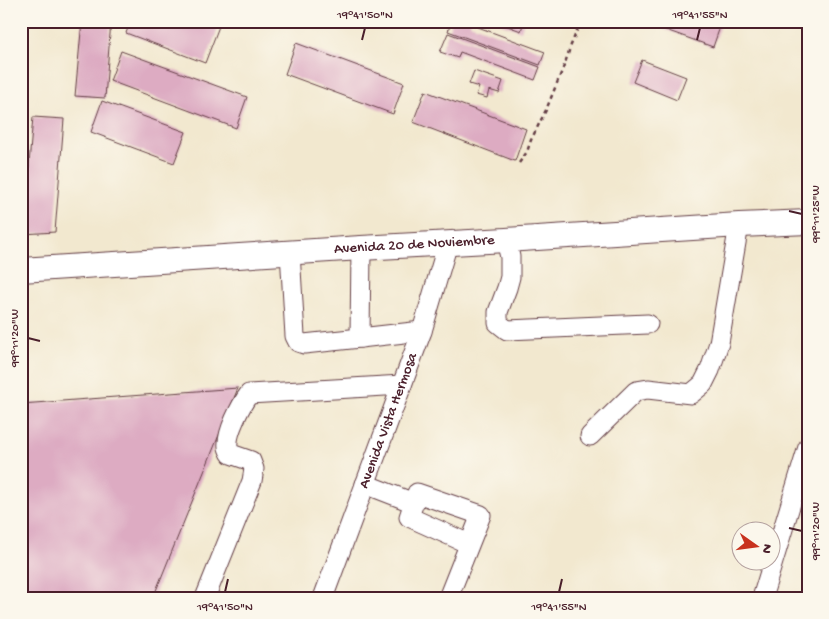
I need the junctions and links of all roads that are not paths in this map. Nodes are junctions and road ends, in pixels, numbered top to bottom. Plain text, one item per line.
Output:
1 (808, 222) edge
2 (739, 225) junction
3 (506, 240) junction
4 (448, 243) junction
5 (361, 248) junction
6 (290, 252) junction
7 (21, 270) edge
8 (648, 324) dead end
9 (422, 331) junction
10 (360, 338) junction
11 (402, 385) junction
12 (590, 436) dead end
13 (808, 447) edge
14 (365, 484) junction
15 (435, 499) junction
16 (414, 503) junction
17 (426, 525) junction
18 (461, 541) junction
19 (205, 598) edge
20 (323, 598) edge
21 (448, 598) edge
22 (762, 598) edge

1 - 2 main road, Avenida 20 de Noviembre
2 - 3 main road, Avenida 20 de Noviembre
2 - 12 street
3 - 4 main road, Avenida 20 de Noviembre
3 - 8 street
4 - 5 main road, Avenida 20 de Noviembre
4 - 9 street, Avenida Vista Hermosa
5 - 6 main road, Avenida 20 de Noviembre
5 - 10 street
6 - 7 main road, Avenida 20 de Noviembre
6 - 10 street
9 - 10 street
9 - 11 street, Avenida Vista Hermosa
11 - 14 street, Avenida Vista Hermosa
11 - 19 street
13 - 22 street
14 - 16 street
14 - 20 street, Avenida Vista Hermosa
15 - 16 street
15 - 17 street
15 - 18 street
16 - 17 street
17 - 18 street
18 - 21 street

